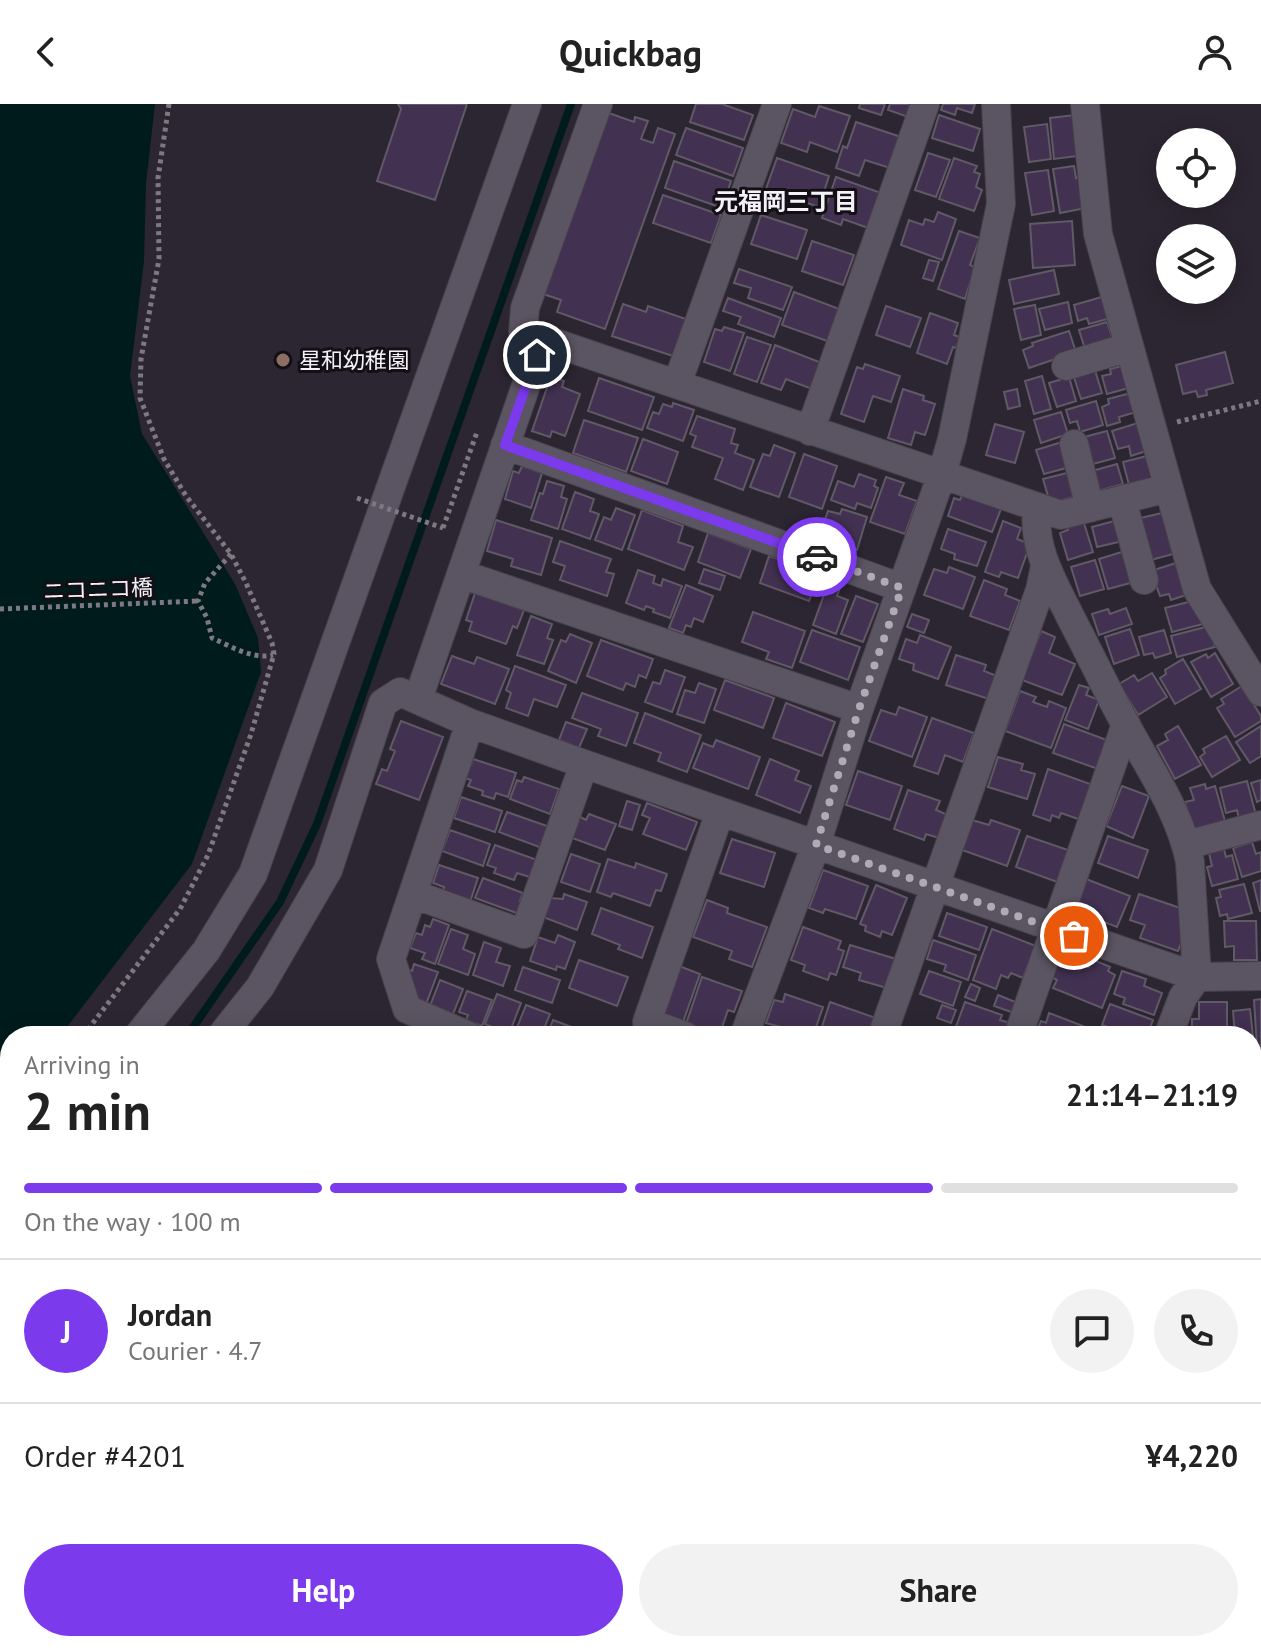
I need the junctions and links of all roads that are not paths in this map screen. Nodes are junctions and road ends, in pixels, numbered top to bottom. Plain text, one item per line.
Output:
1 (527, 104) edge
2 (598, 104) edge
3 (777, 104) edge
4 (925, 104) edge
5 (996, 104) edge
6 (1085, 104) edge
7 (542, 339) junction
8 (1129, 347) junction
9 (1066, 366) dead end
10 (677, 384) junction
11 (810, 431) junction
12 (1074, 444) dead end
13 (505, 445) junction
14 (942, 474) junction
15 (1168, 488) junction
16 (1122, 500) junction
17 (1037, 508) junction
18 (1090, 508) junction
19 (1045, 566) junction
20 (461, 574) junction
21 (1144, 580) dead end
22 (902, 588) junction
23 (1261, 692) edge
24 (418, 699) junction
25 (859, 709) junction
26 (470, 723) junction
27 (1126, 724) junction
28 (584, 764) junction
29 (720, 812) junction
30 (1261, 825) edge
31 (816, 845) junction
32 (1187, 845) junction
33 (935, 886) junction
34 (413, 894) junction
35 (1056, 930) junction
36 (1261, 976) edge
37 (1197, 977) junction
38 (146, 1026) edge
39 (229, 1026) edge
40 (447, 1026) edge
41 (658, 1026) edge
42 (748, 1026) edge
43 (886, 1026) edge
44 (1022, 1026) edge
45 (1172, 1026) edge

1 - 38 street
2 - 7 street
3 - 10 street
4 - 11 street
5 - 14 street
6 - 8 street
7 - 10 street
7 - 13 street
8 - 9 street
8 - 15 street
10 - 11 street
11 - 14 street
12 - 18 street
13 - 20 street
13 - 22 street
14 - 17 street
14 - 22 street
15 - 16 street
15 - 23 street
16 - 18 street
16 - 21 street
17 - 18 street
17 - 19 street
19 - 27 street
19 - 33 street
20 - 24 street
20 - 25 street
22 - 25 street
24 - 26 street
24 - 39 street
25 - 31 street
26 - 28 street
26 - 34 street
27 - 32 street
27 - 35 street
28 - 29 street
28 - 34 street
29 - 31 street
29 - 41 street
30 - 32 street
31 - 33 street
31 - 42 street
32 - 37 street
33 - 35 street
33 - 43 street
34 - 40 street
35 - 37 street
35 - 44 street
36 - 37 street
37 - 45 street

